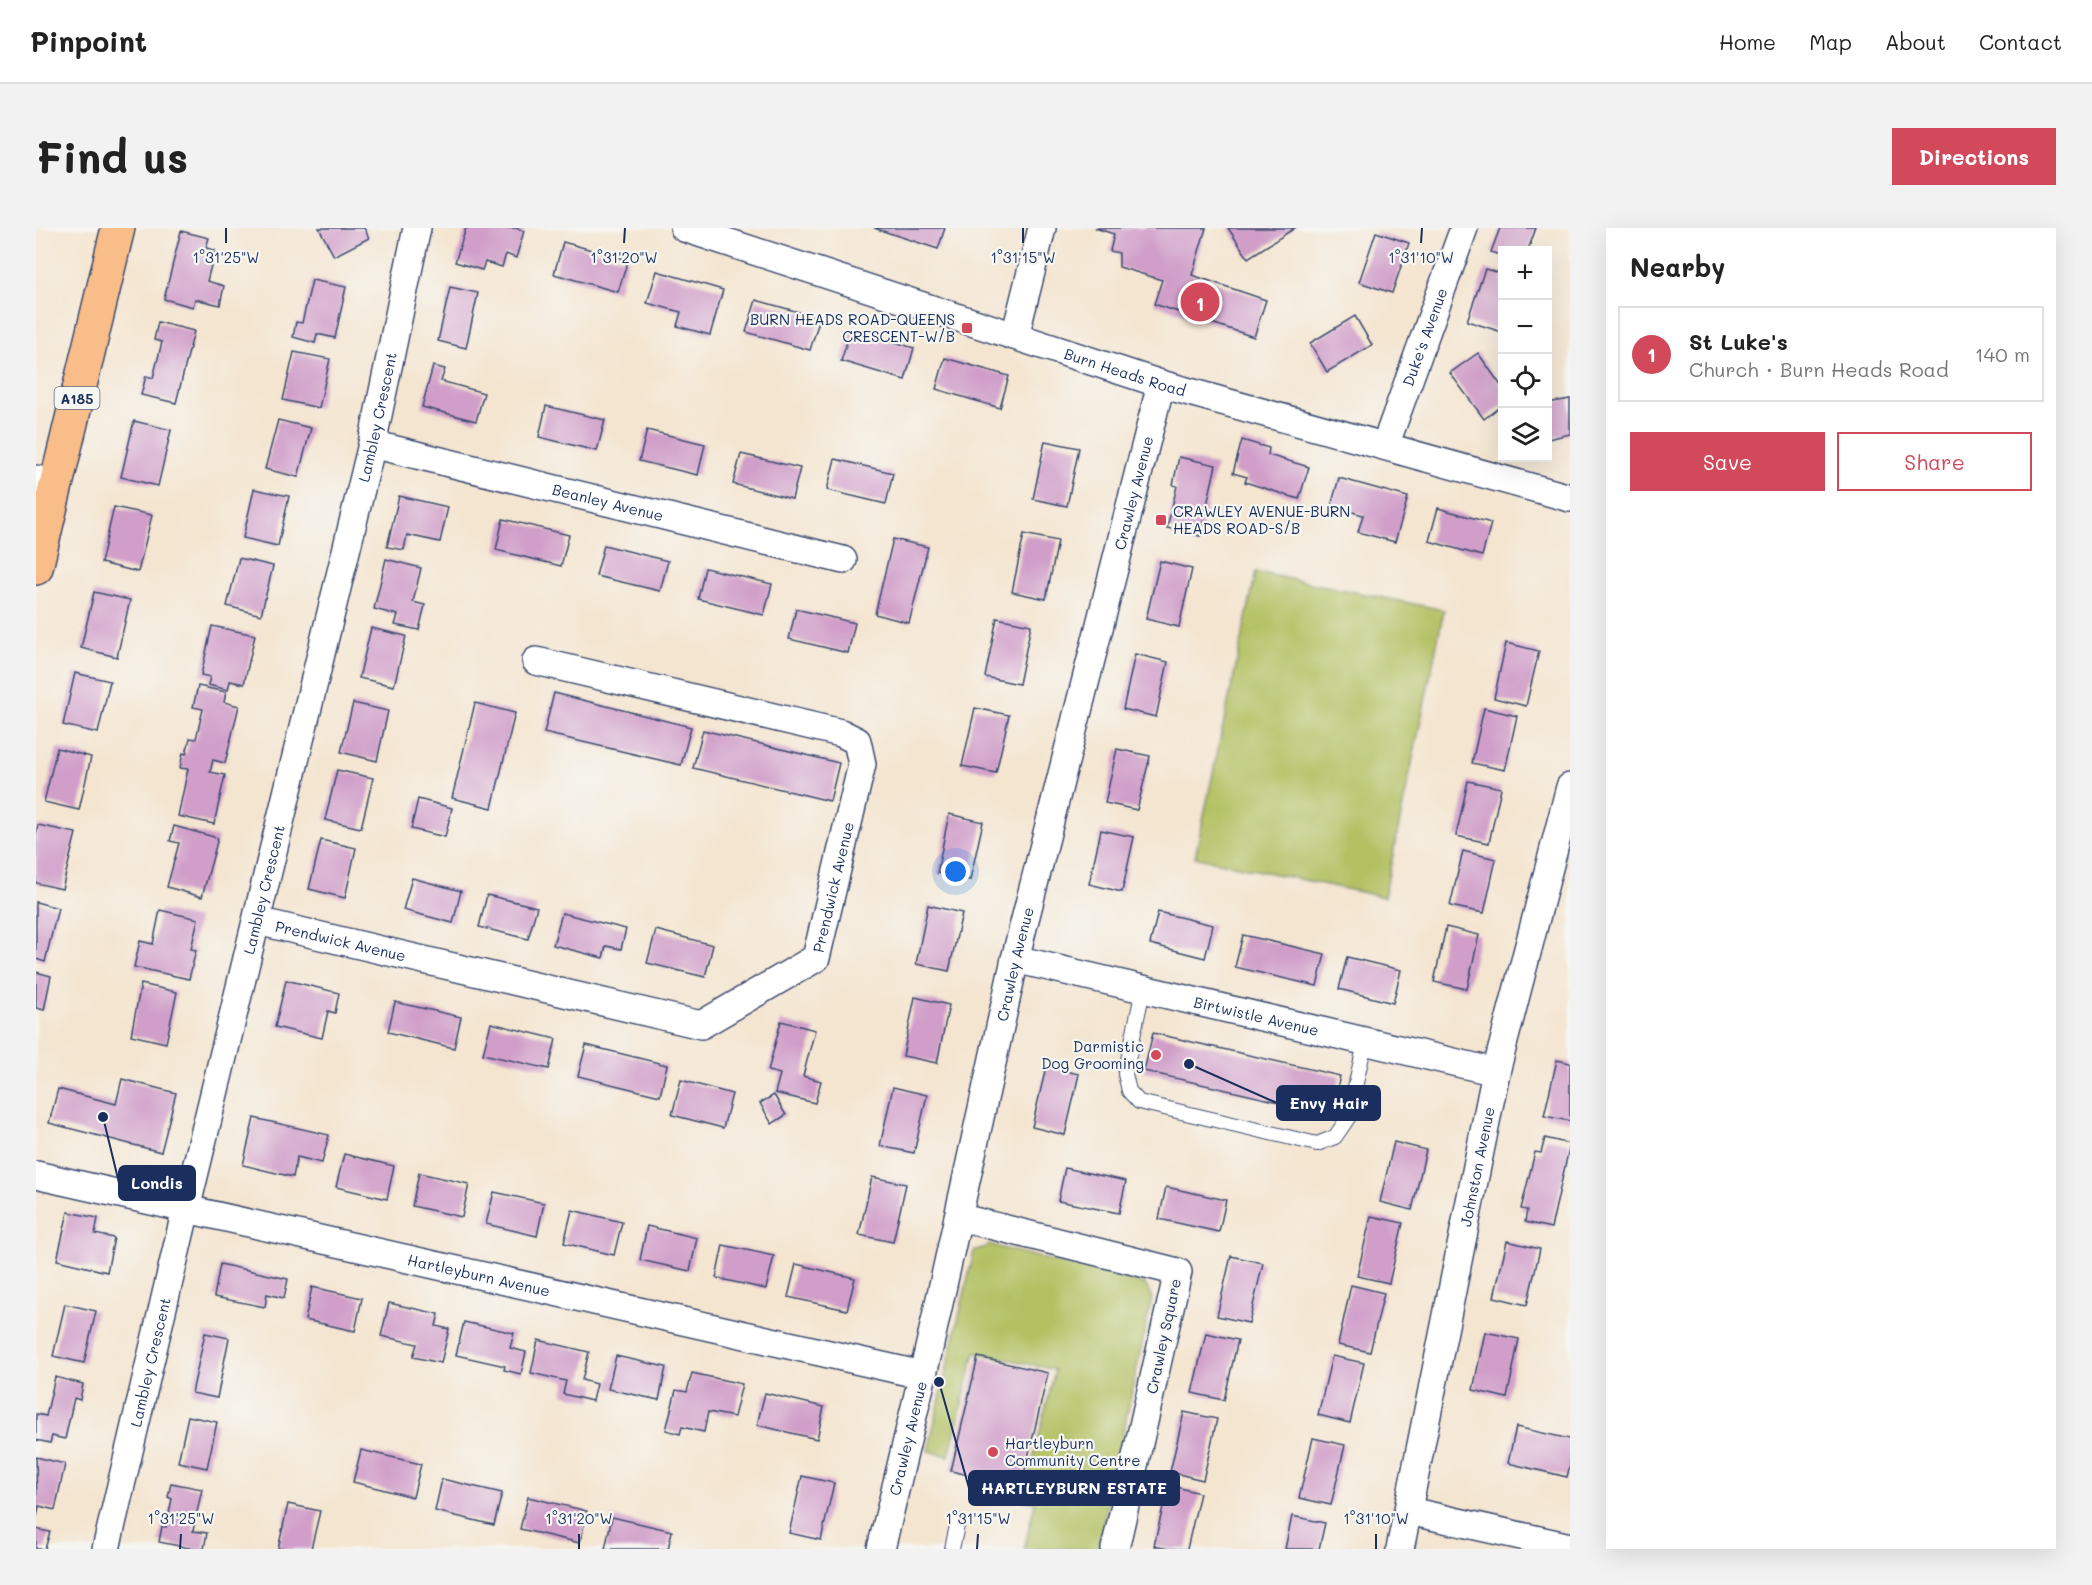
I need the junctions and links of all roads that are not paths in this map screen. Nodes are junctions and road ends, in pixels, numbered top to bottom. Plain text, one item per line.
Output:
1 (118, 228) edge
2 (417, 228) edge
3 (684, 228) edge
4 (1042, 228) edge
5 (1464, 228) edge
6 (1015, 336) junction
7 (1161, 384) junction
8 (372, 444) junction
9 (1385, 446) junction
10 (46, 481) edge
11 (1570, 498) edge
12 (843, 560) dead end
13 (36, 568) edge
14 (536, 661) dead end
15 (1570, 787) edge
16 (256, 921) junction
17 (1015, 959) junction
18 (1143, 990) junction
19 (1365, 1042) junction
20 (1496, 1072) junction
21 (36, 1175) edge
22 (186, 1209) junction
23 (958, 1217) junction
24 (922, 1375) junction
25 (1409, 1511) junction
26 (958, 1521) dead end
27 (1570, 1546) edge
28 (106, 1549) edge
29 (881, 1549) edge
30 (952, 1549) edge
31 (1115, 1549) edge
32 (1400, 1549) edge

1 - 10 main road, A185
2 - 8 street, Lambley Crescent
3 - 6 street, Burn Heads Road
4 - 6 street
5 - 9 street, Duke's Avenue
6 - 7 street, Burn Heads Road
7 - 9 street, Burn Heads Road
7 - 17 street, Crawley Avenue
8 - 12 street, Beanley Avenue
8 - 16 street, Lambley Crescent
9 - 11 street, Burn Heads Road
10 - 13 main road, A185
14 - 16 street, Prendwick Avenue
15 - 20 street, Johnston Avenue
16 - 22 street, Lambley Crescent
17 - 18 street, Birtwistle Avenue
17 - 23 street, Crawley Avenue
18 - 19 street, Birtwistle Avenue
18 - 19 lane
19 - 20 street, Birtwistle Avenue
20 - 25 street, Johnston Avenue
21 - 22 street, Hartleyburn Avenue
22 - 24 street, Hartleyburn Avenue
22 - 28 street, Lambley Crescent
23 - 24 street, Crawley Avenue
23 - 31 street, Crawley Square
24 - 29 street, Crawley Avenue
25 - 27 street
25 - 32 street, Johnston Avenue
26 - 30 lane

